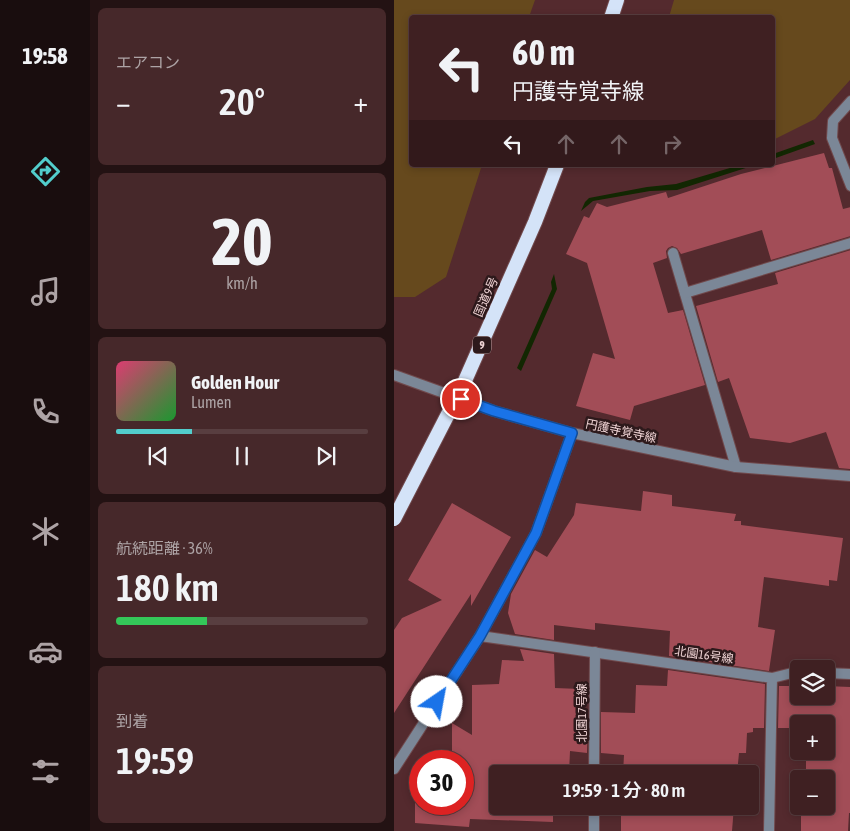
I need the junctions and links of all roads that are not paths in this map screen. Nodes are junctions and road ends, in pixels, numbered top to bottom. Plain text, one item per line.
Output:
1 (617, 0) edge
2 (612, 15) edge
3 (850, 101) edge
4 (556, 167) edge
5 (850, 186) edge
6 (850, 243) edge
7 (673, 253) dead end
8 (685, 293) junction
9 (394, 375) edge
10 (572, 433) junction
11 (736, 467) junction
12 (850, 476) edge
13 (394, 519) edge
14 (480, 636) junction
15 (595, 652) junction
16 (835, 673) edge
17 (790, 674) edge
18 (850, 674) edge
19 (772, 678) junction
20 (594, 765) edge
21 (394, 769) edge
22 (594, 815) edge
23 (594, 831) edge
24 (769, 831) edge

1 - 2 highway
3 - 5 street
4 - 13 highway, 国道9号 / 9, bridge
6 - 8 street
7 - 8 street
8 - 11 street
9 - 10 street, 円護寺覚寺線
10 - 11 street, 円護寺覚寺線
10 - 14 street
11 - 12 street, 円護寺覚寺線
14 - 15 street, 北園16号線
14 - 21 street
15 - 19 street, 北園16号線
15 - 20 street, 北園17号線
16 - 18 street
17 - 19 street, 北園16号線
19 - 24 street
22 - 23 street

